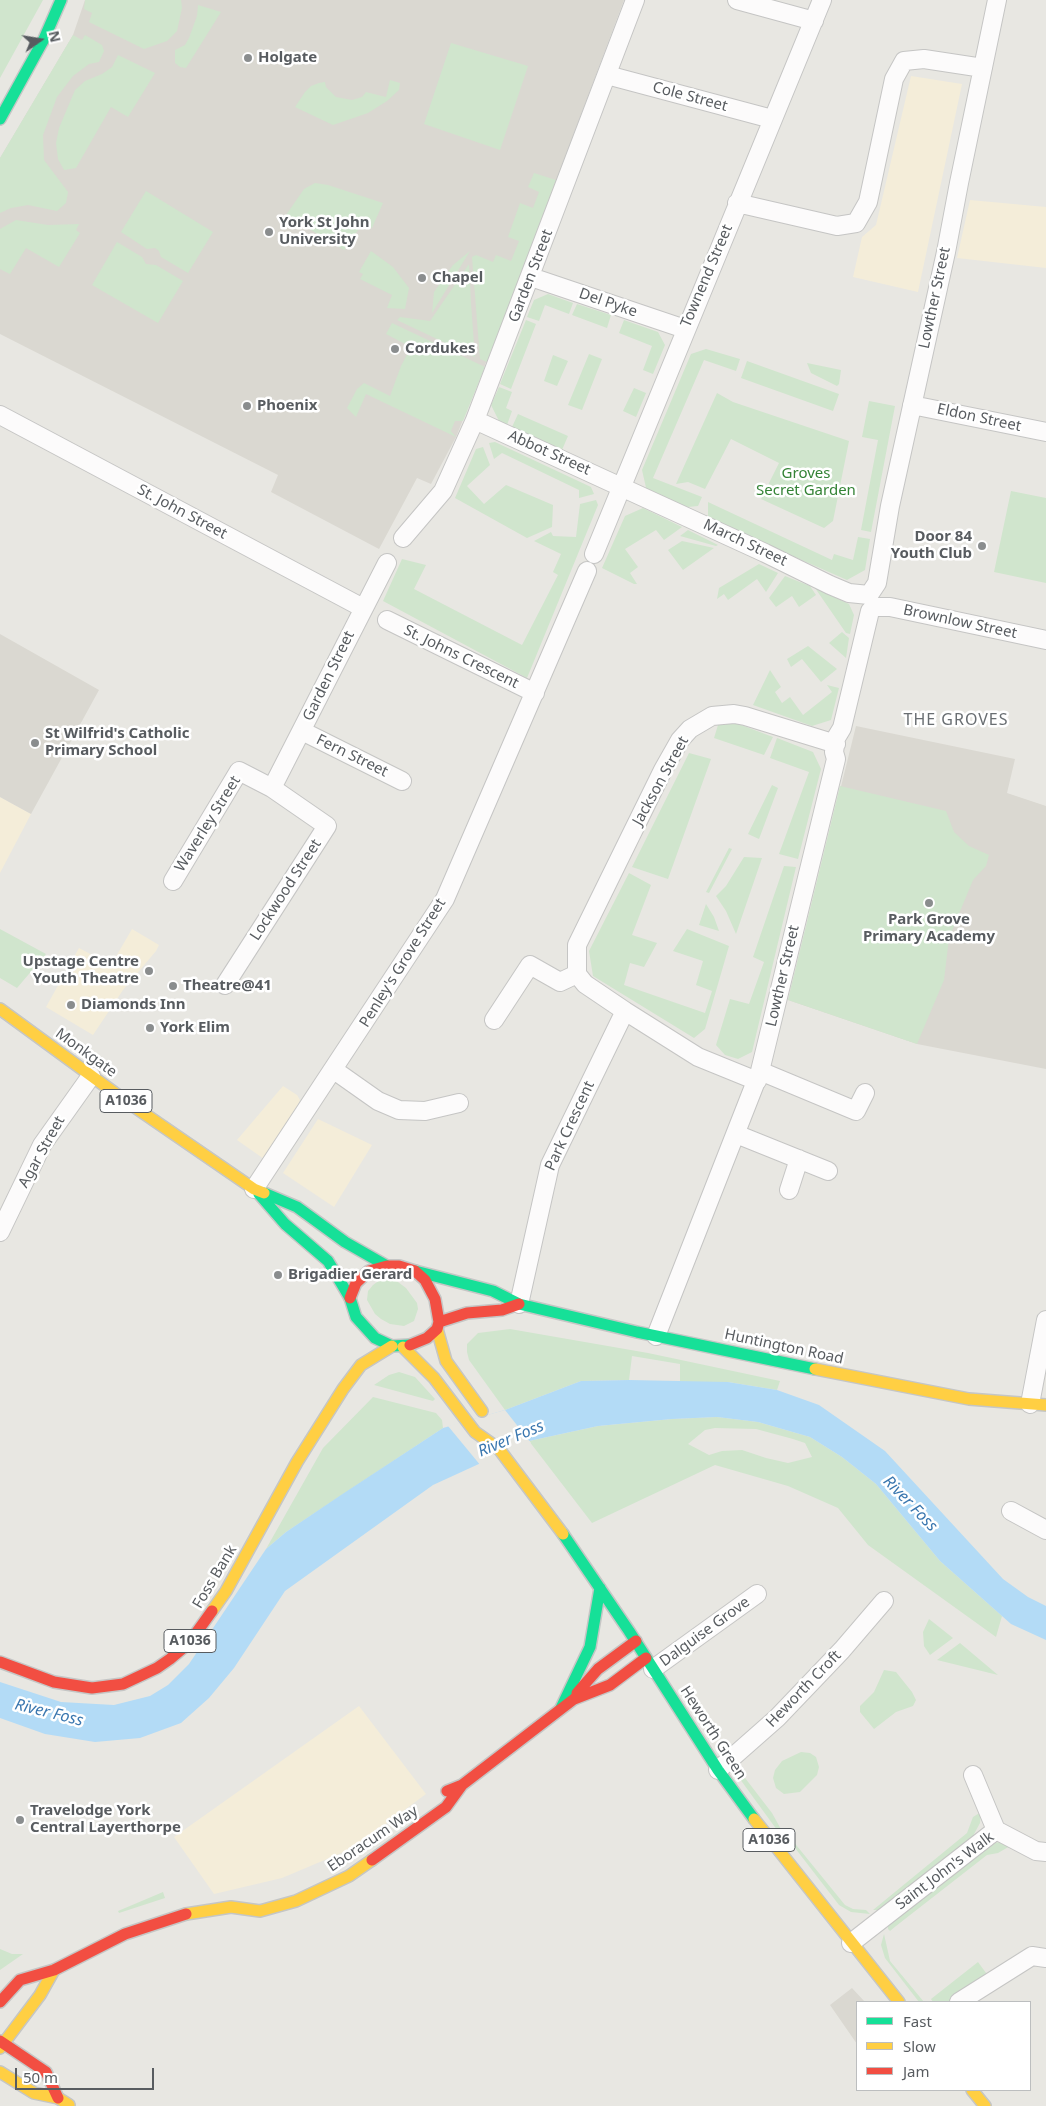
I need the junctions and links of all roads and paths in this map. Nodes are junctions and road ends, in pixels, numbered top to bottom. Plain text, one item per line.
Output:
1 (62, 0) edge
2 (635, 0) edge
3 (737, 0) edge
4 (822, 0) edge
5 (997, 0) edge
6 (814, 21) junction
7 (983, 68) junction
8 (607, 74) junction
9 (0, 119) edge
10 (772, 119) junction
11 (737, 203) junction
12 (531, 277) junction
13 (685, 329) junction
14 (912, 404) junction
15 (0, 415) edge
16 (475, 420) junction
17 (1046, 432) edge
18 (622, 486) junction
19 (402, 538) dead end
20 (594, 554) dead end
21 (387, 563) dead end
22 (587, 571) dead end
23 (872, 601) junction
24 (363, 608) junction
25 (388, 620) dead end
26 (1046, 640) edge
27 (535, 694) junction
28 (302, 731) junction
29 (836, 744) junction
30 (402, 781) dead end
31 (272, 788) junction
32 (173, 881) dead end
33 (577, 974) junction
34 (225, 985) dead end
35 (0, 1009) edge
36 (625, 1011) junction
37 (494, 1020) dead end
38 (334, 1070) junction
39 (91, 1076) junction
40 (759, 1076) junction
41 (864, 1093) dead end
42 (459, 1103) dead end
43 (736, 1134) junction
44 (799, 1159) junction
45 (828, 1171) dead end
46 (254, 1189) junction
47 (789, 1190) dead end
48 (0, 1232) edge
49 (387, 1266) junction
50 (415, 1271) junction
51 (350, 1298) junction
52 (519, 1304) junction
53 (1046, 1320) edge
54 (438, 1325) junction
55 (656, 1336) junction
56 (398, 1346) junction
57 (1038, 1405) edge
58 (499, 1449) junction
59 (1011, 1511) dead end
60 (1046, 1530) edge
61 (600, 1588) junction
62 (757, 1594) dead end
63 (884, 1601) dead end
64 (636, 1641) junction
65 (0, 1662) edge
66 (650, 1663) junction
67 (574, 1699) junction
68 (561, 1708) junction
69 (718, 1770) junction
70 (974, 1775) dead end
71 (462, 1785) junction
72 (438, 1795) dead end
73 (996, 1830) junction
74 (1046, 1852) edge
75 (249, 1898) dead end
76 (231, 1907) junction
77 (851, 1943) junction
78 (1046, 1958) edge
79 (54, 1970) junction
80 (898, 2001) edge
81 (960, 2001) edge
82 (0, 2002) edge
83 (1, 2044) edge
84 (0, 2072) edge
85 (973, 2091) edge
86 (58, 2098) junction
87 (70, 2106) edge
88 (985, 2106) edge

1 - 9 main road
2 - 8 street, Garden Street
3 - 6 street
4 - 6 street, Townend Street
5 - 7 street, Lowther Street
6 - 10 street, Townend Street
7 - 11 street
7 - 14 street, Lowther Street
8 - 10 street, Cole Street
8 - 12 street, Garden Street
10 - 11 street, Townend Street
11 - 13 street, Townend Street
12 - 13 street, Del Pyke
12 - 16 street, Garden Street
13 - 18 street, Townend Street
14 - 17 street, Eldon Street
14 - 23 street, Lowther Street
15 - 24 street, St. John Street
16 - 18 street, Abbot Street
16 - 19 street, Garden Street
18 - 20 street, Townend Street
18 - 23 street, March Street
21 - 24 street, Garden Street
22 - 27 street
23 - 26 street, Brownlow Street
23 - 29 street, Lowther Street
24 - 28 street, Garden Street
25 - 27 street, St. Johns Crescent
27 - 38 street, Penley's Grove Street
28 - 30 street, Fern Street
28 - 31 street, Garden Street
29 - 33 street, Jackson Street
29 - 40 street, Lowther Street
31 - 32 street, Waverley Street
31 - 34 street, Lockwood Street
33 - 36 street
33 - 37 street
35 - 39 main road, Monkgate / A1036
36 - 40 street
36 - 52 street, Park Crescent
38 - 42 street
38 - 46 street, Penley's Grove Street
39 - 46 main road, Monkgate / A1036
39 - 48 street, Agar Street
40 - 41 street
40 - 43 street, Lowther Street
43 - 44 street
43 - 55 street, Lowther Street
44 - 45 street
44 - 47 street
46 - 49 main road, A1036
46 - 51 main road, A1036
49 - 50 main road, A1036
49 - 51 main road, A1036
50 - 52 main road, Huntington Road
50 - 54 main road, A1036
51 - 56 main road, A1036
52 - 54 main road, Huntington Road
52 - 55 main road, Huntington Road
53 - 57 street
54 - 56 main road, A1036
54 - 58 main road, A1036
55 - 57 main road, Huntington Road
56 - 58 main road, A1036
56 - 65 main road, Foss Bank / A1036
58 - 61 main road, Heworth Green / A1036
59 - 60 street
61 - 64 main road, Heworth Green / A1036
61 - 68 main road
62 - 66 street, Dalguise Grove
63 - 69 street, Heworth Croft
64 - 66 main road, Heworth Green / A1036
64 - 67 main road, Eboracum Way
66 - 67 main road, Eboracum Way
66 - 69 main road, Heworth Green / A1036
67 - 68 main road, Eboracum Way
68 - 71 main road, Eboracum Way
69 - 77 main road, Heworth Green / A1036
70 - 73 street
71 - 72 main road, Eboracum Way
71 - 76 main road, Eboracum Way
73 - 74 street, Saint John's Walk
73 - 77 street, Saint John's Walk
75 - 76 main road, Eboracum Way
76 - 79 main road, Eboracum Way
77 - 80 main road, Heworth Green / A1036
78 - 81 street
79 - 82 main road, Eboracum Way
79 - 83 main road
83 - 86 main road
84 - 86 main road
85 - 88 main road
86 - 87 main road

